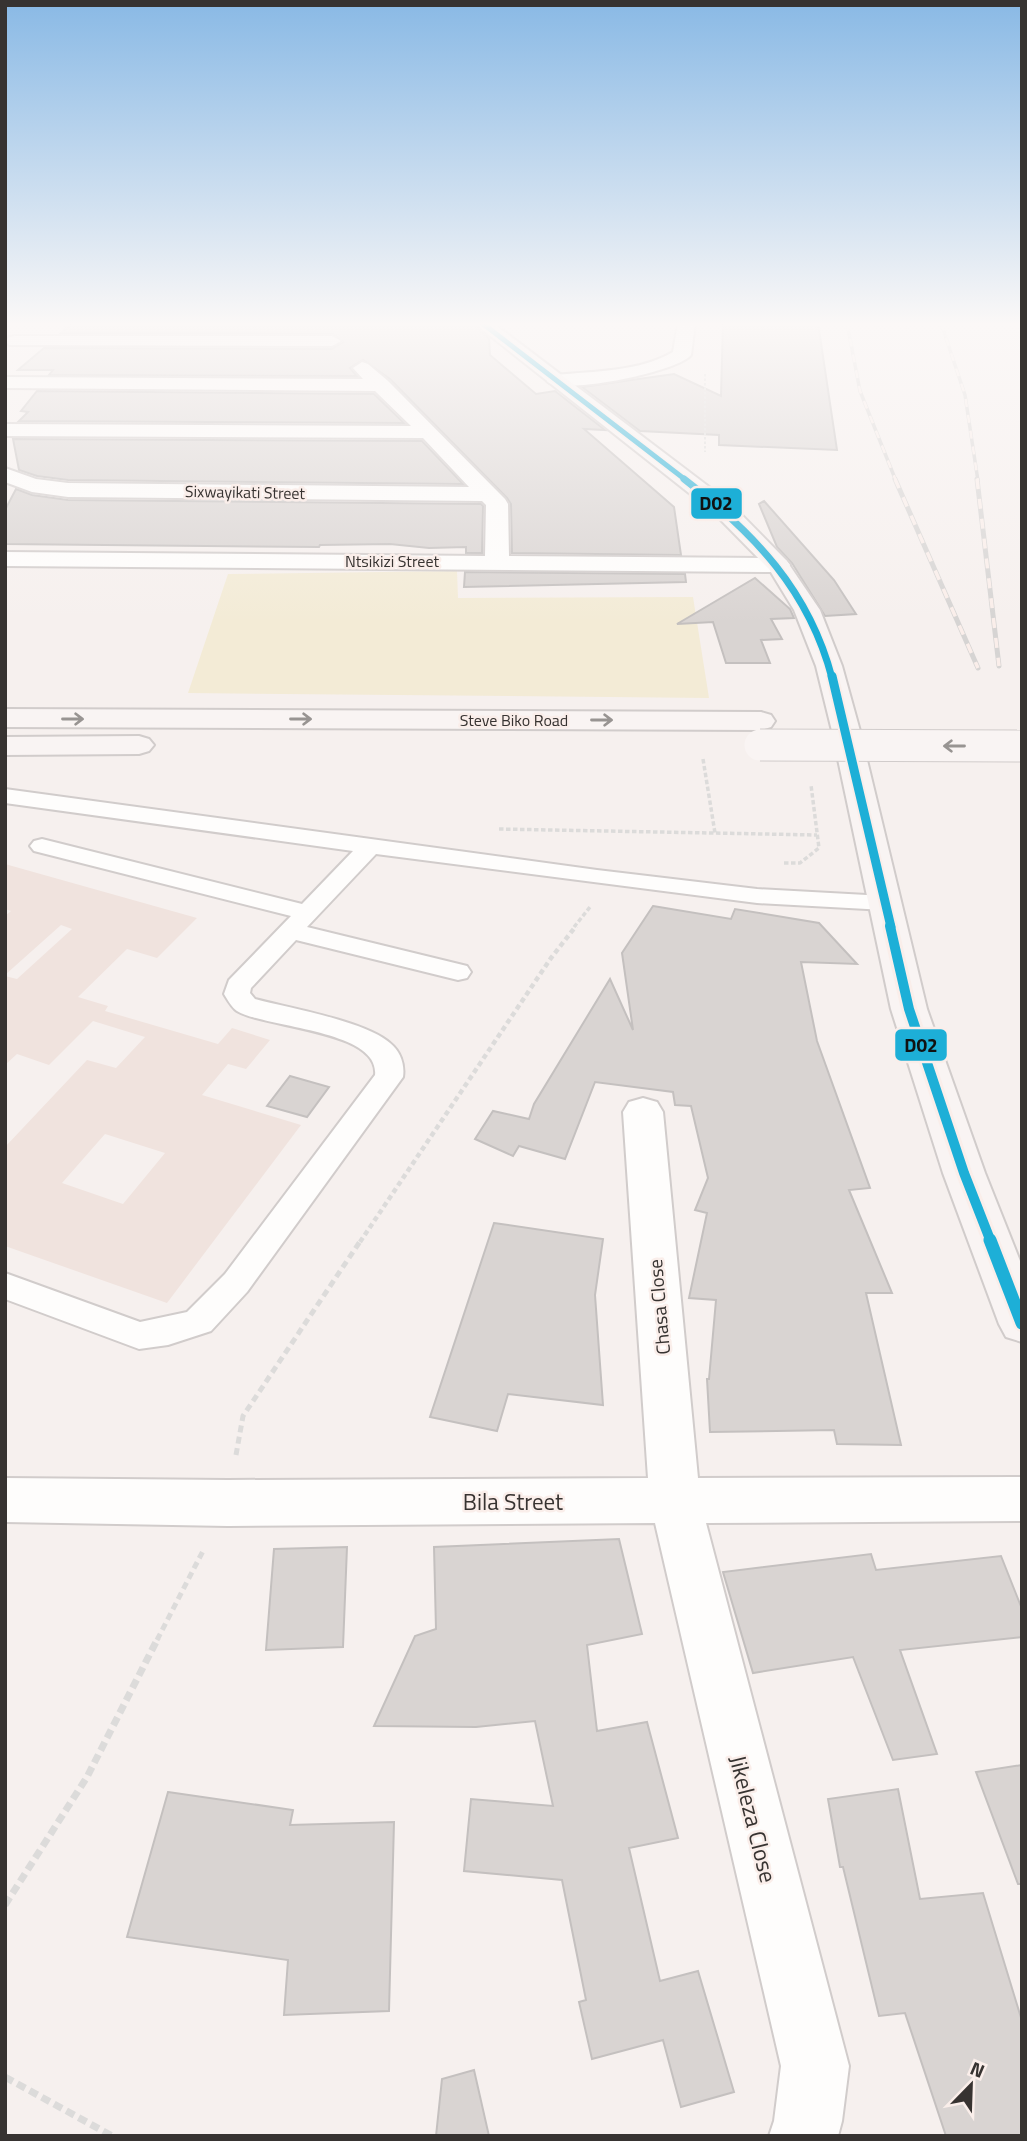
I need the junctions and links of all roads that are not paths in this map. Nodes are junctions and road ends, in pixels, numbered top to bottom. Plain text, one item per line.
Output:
1 (420, 423) edge
2 (611, 423) edge
3 (5, 430) edge
4 (429, 432) junction
5 (5, 474) edge
6 (487, 494) junction
7 (5, 559) edge
8 (497, 562) junction
9 (778, 565) junction
10 (5, 718) edge
11 (1022, 722) edge
12 (761, 733) junction
13 (5, 746) edge
14 (1022, 746) edge
15 (5, 796) edge
16 (42, 846) dead end
17 (370, 846) junction
18 (884, 902) junction
19 (299, 922) junction
20 (458, 972) dead end
21 (643, 1112) dead end
22 (5, 1286) edge
23 (1022, 1324) edge
24 (1022, 1499) edge
25 (5, 1500) edge
26 (675, 1502) junction
27 (803, 2136) edge

1 - 4 street
2 - 9 street
3 - 4 street
4 - 6 street
5 - 6 street, Sixwayikati Street
6 - 8 street
7 - 8 street, Ntsikizi Street
8 - 9 street, Ntsikizi Street
9 - 18 street
10 -> 12 street, Steve Biko Road
11 - 12 street, Steve Biko Road
12 - 13 street, Steve Biko Road
14 -> 12 street, Steve Biko Road, bridge
15 - 17 lane
16 - 19 lane
17 - 18 lane
17 - 19 lane
18 - 23 street
19 - 20 lane
19 - 22 lane
21 - 26 street, Chasa Close
24 - 26 street, Bila Street
25 - 26 street, Bila Street
26 - 27 street, Jikeleza Close

